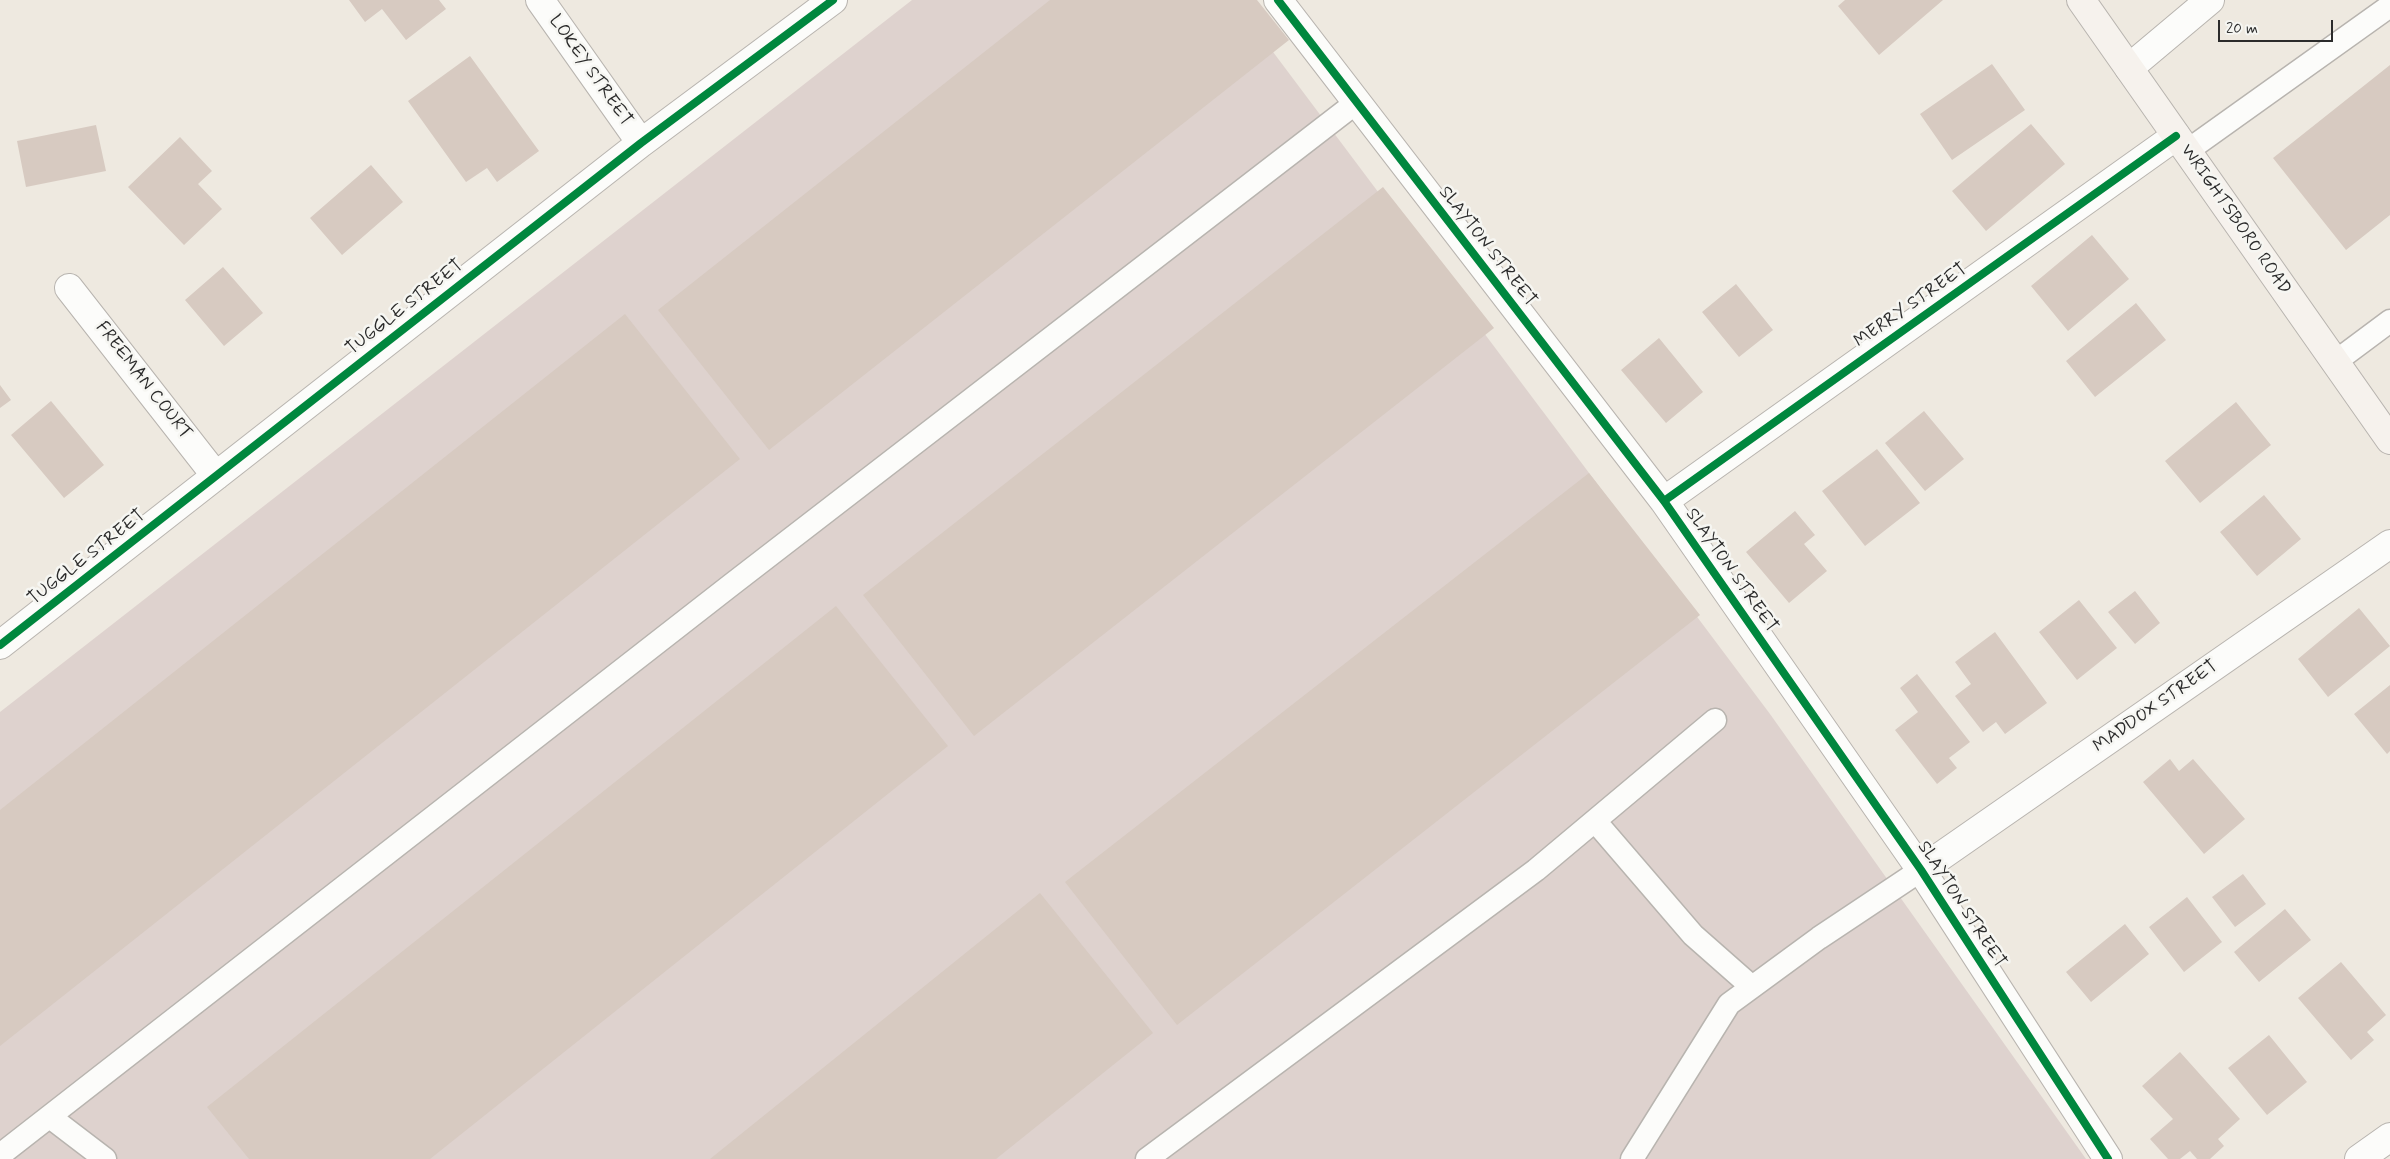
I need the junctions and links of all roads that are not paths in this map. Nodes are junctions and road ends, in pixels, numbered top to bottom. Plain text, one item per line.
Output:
1 (540, 0) edge
2 (833, 0) edge
3 (1278, 0) edge
4 (2081, 0) edge
5 (2210, 0) edge
6 (2390, 6) edge
7 (2129, 68) junction
8 (1357, 102) junction
9 (641, 143) junction
10 (2181, 143) junction
11 (69, 288) dead end
12 (2390, 321) edge
13 (2335, 362) junction
14 (2390, 440) edge
15 (216, 476) junction
16 (1664, 501) junction
17 (2390, 544) edge
18 (0, 645) edge
19 (1715, 720) dead end
20 (1595, 821) junction
21 (1921, 870) junction
22 (1752, 987) junction
23 (50, 1117) junction
24 (2390, 1137) edge
25 (0, 1155) edge
26 (105, 1159) edge
27 (1147, 1159) edge
28 (1632, 1159) edge
29 (2108, 1159) edge
30 (2359, 1159) edge

1 - 9 street, LOKEY STREET
2 - 9 street, TUGGLE STREET
3 - 8 street, SLAYTON STREET
4 - 7 main road, WRIGHTSBORO ROAD
5 - 7 street
6 - 10 lane
7 - 10 main road, WRIGHTSBORO ROAD
8 - 16 street, SLAYTON STREET
8 - 23 lane
9 - 15 street, TUGGLE STREET
10 - 13 main road, WRIGHTSBORO ROAD
10 - 16 street, MERRY STREET
11 - 15 street, FREEMAN COURT
12 - 13 lane
13 - 14 main road, WRIGHTSBORO ROAD
15 - 18 street, TUGGLE STREET
16 - 21 street, SLAYTON STREET
17 - 21 street, MADDOX STREET
19 - 20 lane
20 - 22 lane
20 - 27 lane
21 - 22 lane
21 - 29 street, SLAYTON STREET
22 - 28 lane
23 - 25 lane
23 - 26 lane
24 - 30 street

